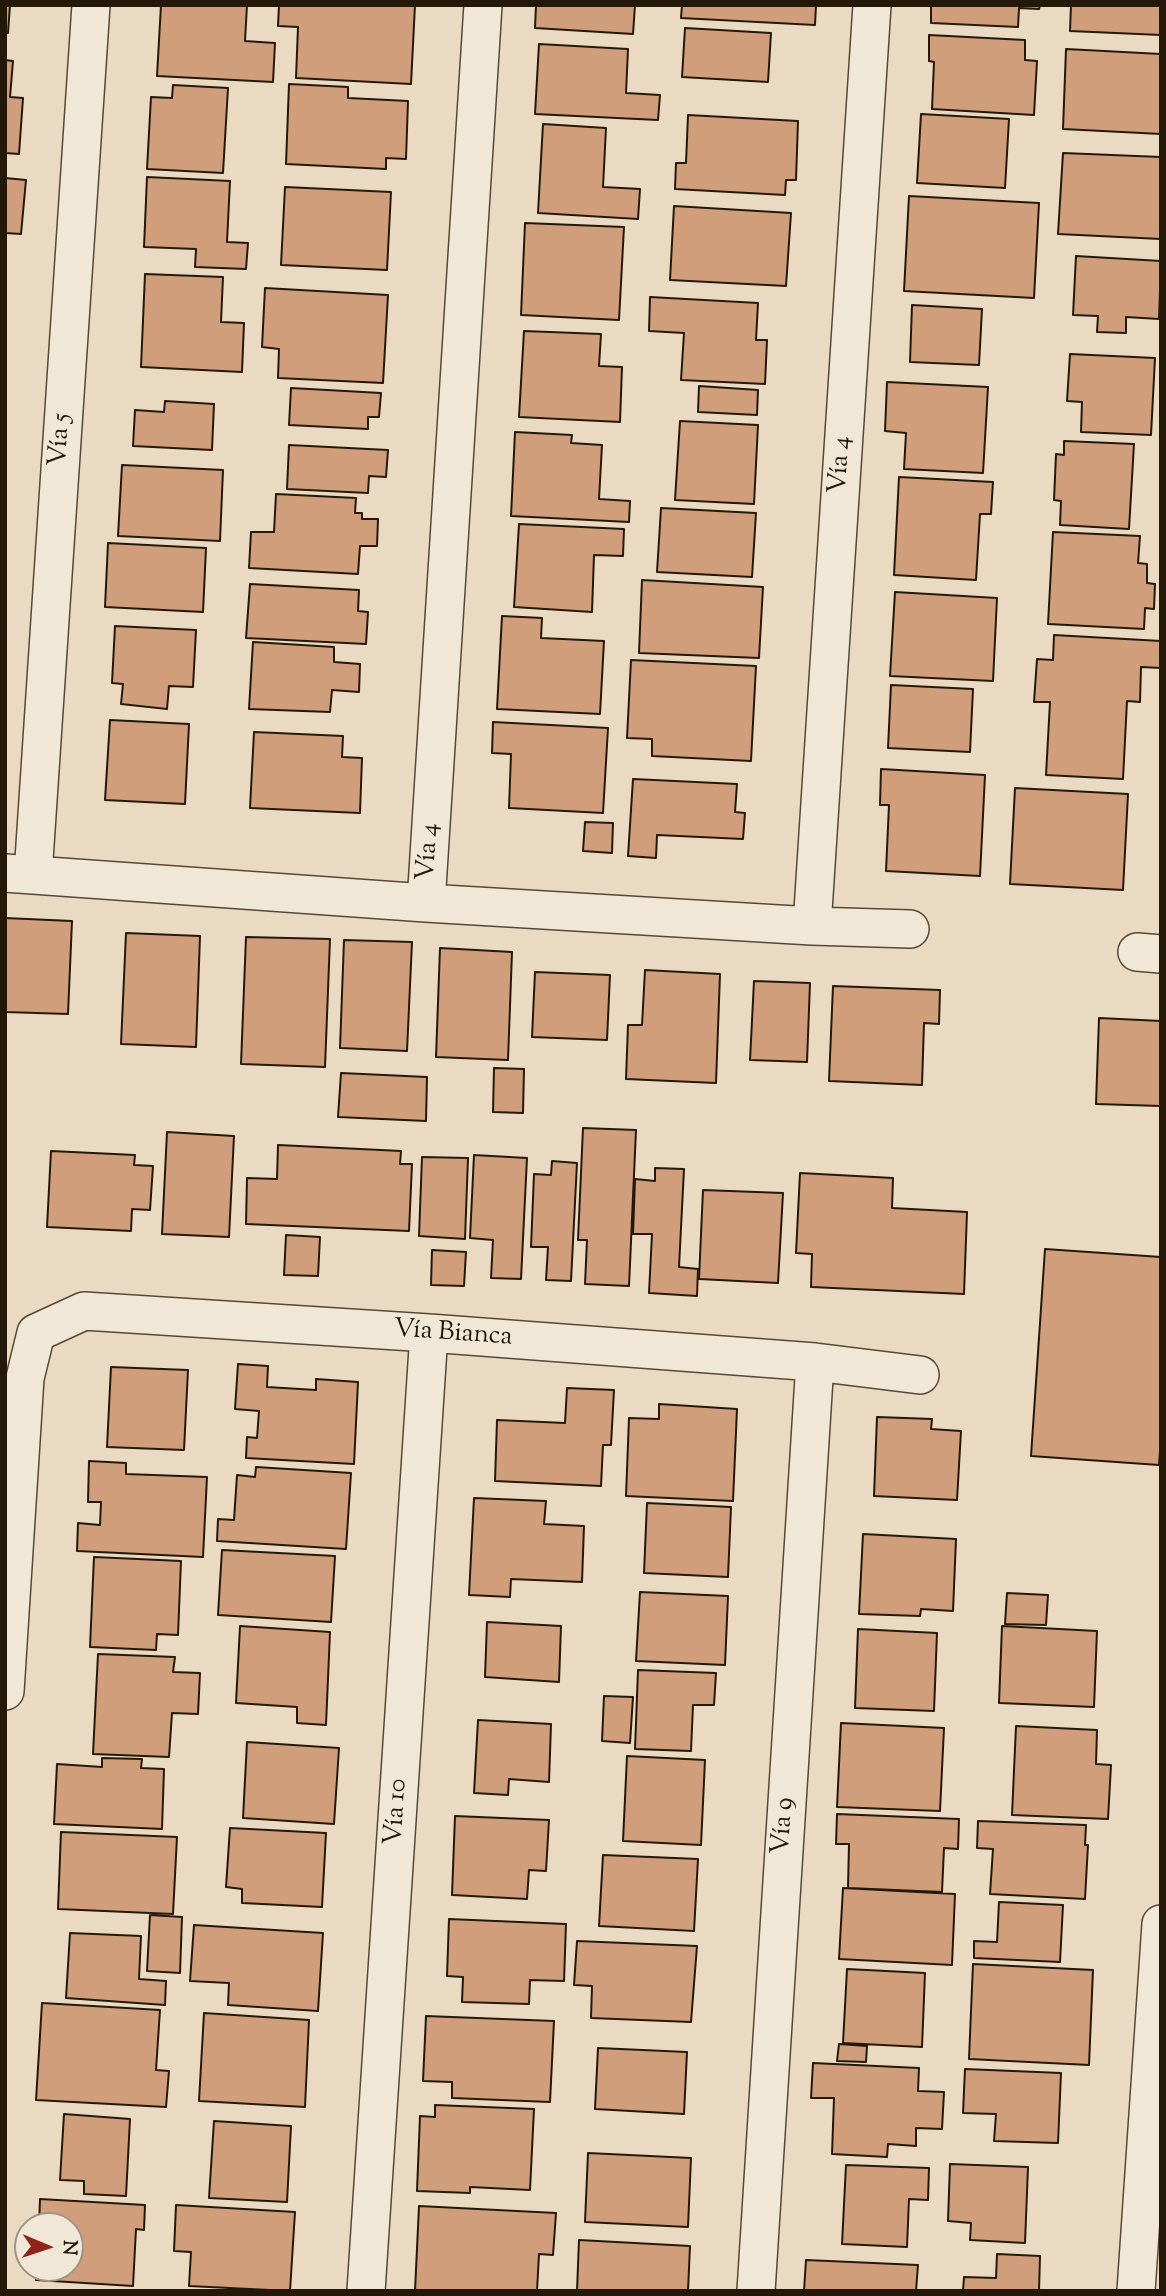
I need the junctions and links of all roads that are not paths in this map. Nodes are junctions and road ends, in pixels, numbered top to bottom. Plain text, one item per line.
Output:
1 (91, 5) edge
2 (483, 5) edge
3 (872, 5) edge
4 (19, 874) edge
5 (229, 888) joint
6 (426, 903) junction
7 (812, 926) junction
8 (910, 929) dead end
9 (429, 1333) junction
10 (815, 1362) junction
11 (919, 1376) dead end
12 (5, 1691) edge
13 (1161, 1924) edge
14 (366, 2291) edge
15 (756, 2291) edge
16 (1136, 2291) edge

1 - 4 street, Vía 5
2 - 6 street, Vía 4
3 - 7 street, Vía 4
4 - 5 street, Vía 5
5 - 6 street, Vía 4
6 - 7 street, Vía 4
7 - 8 street, Vía 4
9 - 10 street, Vía Bianca
9 - 12 street, Vía Bianca
9 - 14 street, Vía 10
10 - 11 street, Vía Bianca
10 - 15 street, Vía 9
13 - 16 street

